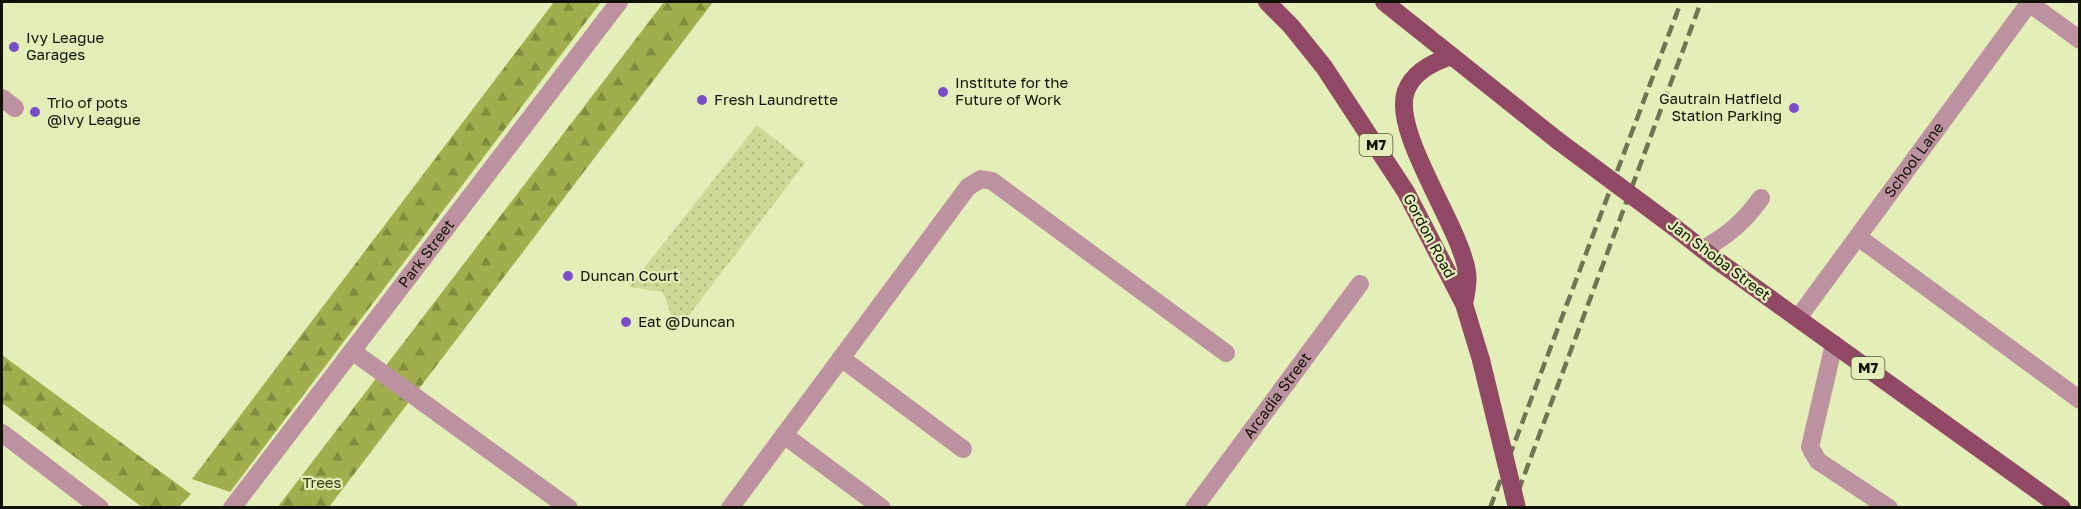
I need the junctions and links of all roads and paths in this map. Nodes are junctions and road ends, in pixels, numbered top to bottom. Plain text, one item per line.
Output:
1 (619, 2) edge
2 (1267, 2) edge
3 (1384, 2) edge
4 (2030, 2) edge
5 (2079, 40) edge
6 (1452, 56) junction
7 (1761, 198) dead end
8 (1858, 237) junction
9 (1702, 249) junction
10 (1360, 284) dead end
11 (1464, 303) junction
12 (1798, 318) junction
13 (1834, 344) junction
14 (352, 351) junction
15 (1226, 354) dead end
16 (841, 358) junction
17 (2079, 400) edge
18 (2, 433) edge
19 (784, 435) junction
20 (963, 449) dead end
21 (100, 507) edge
22 (232, 507) edge
23 (569, 507) edge
24 (730, 507) edge
25 (882, 507) edge
26 (1194, 507) edge
27 (1517, 507) edge
28 (1889, 507) edge
29 (2062, 507) edge

1 - 14 street, Park Street
2 - 11 main road, Gordon Road / M7
3 - 6 main road, Jan Shoba Street / M7
4 - 5 street
4 - 8 street, School Lane
6 - 9 main road, Jan Shoba Street / M7, bridge
6 - 11 main road
7 - 9 street
8 - 12 street, School Lane
8 - 17 street
9 - 12 main road, Jan Shoba Street / M7
10 - 26 street, Arcadia Street
11 - 27 main road, Gordon Road / M7, bridge
12 - 13 main road, Jan Shoba Street / M7
13 - 28 street
13 - 29 main road, Jan Shoba Street / M7
14 - 22 street, Park Street
14 - 23 street
15 - 16 street
16 - 19 street
16 - 20 street
18 - 21 street
19 - 24 street
19 - 25 street

